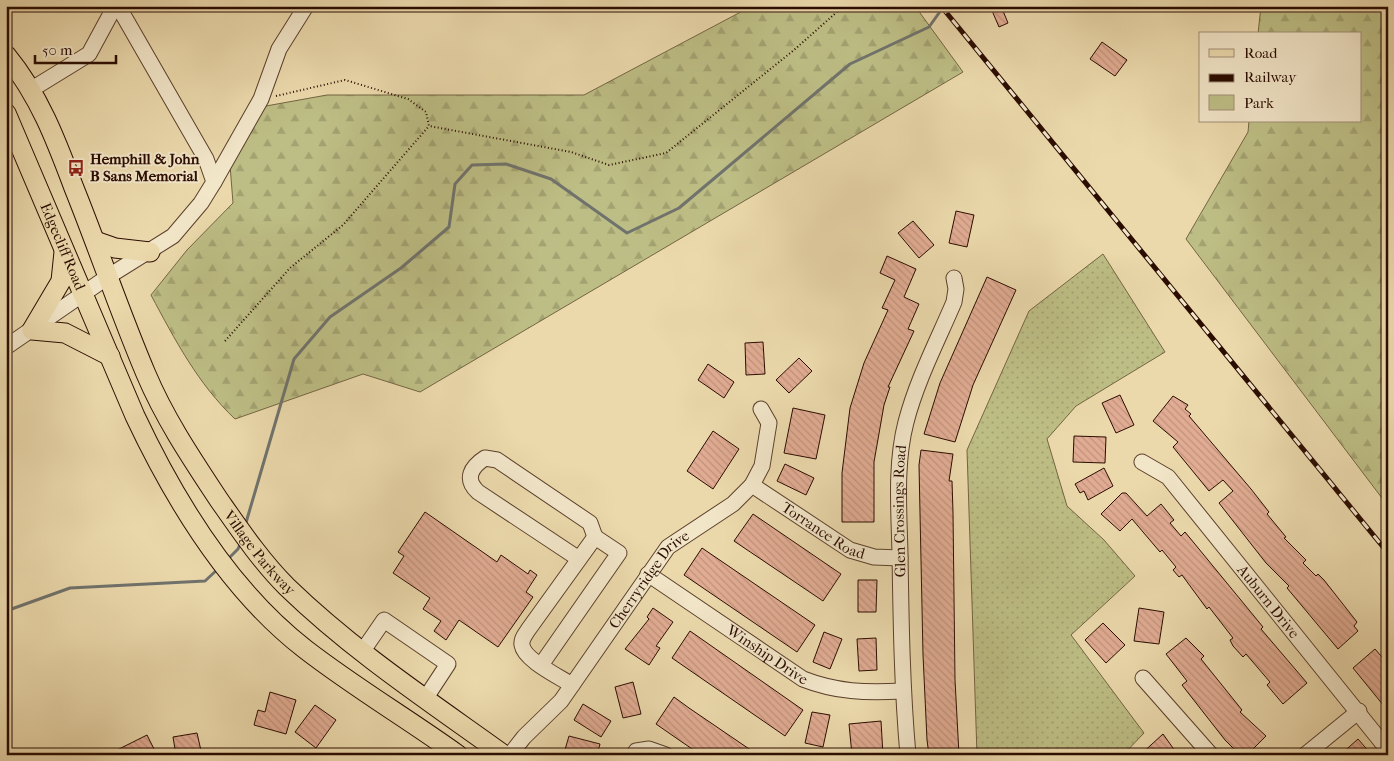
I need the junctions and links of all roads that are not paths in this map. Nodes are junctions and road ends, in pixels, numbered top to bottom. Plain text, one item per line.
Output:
1 (116, 6) edge
2 (306, 6) edge
3 (6, 55) edge
4 (32, 89) junction
5 (6, 113) edge
6 (214, 182) junction
7 (95, 241) junction
8 (64, 250) junction
9 (150, 252) junction
10 (109, 276) junction
11 (954, 278) dead end
12 (82, 294) junction
13 (32, 330) junction
14 (6, 347) edge
15 (110, 356) junction
16 (761, 408) dead end
17 (1142, 462) dead end
18 (752, 485) junction
19 (595, 537) junction
20 (900, 558) junction
21 (579, 559) junction
22 (648, 574) junction
23 (362, 652) junction
24 (541, 666) junction
25 (1143, 678) dead end
26 (572, 685) junction
27 (902, 691) junction
28 (425, 699) junction
29 (1358, 711) junction
30 (1388, 750) edge
31 (636, 751) dead end
32 (458, 755) edge
33 (504, 755) edge
34 (510, 755) edge
35 (666, 755) edge
36 (908, 755) edge
37 (1211, 755) edge
38 (1305, 755) edge

1 - 4 street
1 - 6 street
2 - 6 street
3 - 4 main road
4 - 7 main road
5 - 8 main road, Edgecliff Road
6 - 9 street
7 - 9 main road
7 - 10 main road
8 - 12 main road, Edgecliff Road
8 - 13 main road
9 - 10 street
10 - 12 street
10 - 23 main road, Village Parkway
11 - 20 street, Glen Crossings Road
12 - 13 street, Edgecliff Road
12 - 15 main road
13 - 14 street, Edgecliff Road
13 - 15 main road
15 - 32 main road
16 - 18 street, Cherryridge Drive
17 - 29 street, Auburn Drive
18 - 20 street, Torrance Road
18 - 22 street, Cherryridge Drive
19 - 21 street
19 - 21 street
19 - 24 street
20 - 27 street, Glen Crossings Road
21 - 24 street
22 - 26 street, Cherryridge Drive
22 - 27 street, Winship Drive
23 - 28 main road, Village Parkway
23 - 28 street
24 - 26 street
25 - 37 street
26 - 34 street, Cherryridge Drive
27 - 36 street, Glen Crossings Road
28 - 33 main road, Village Parkway
29 - 30 street, Auburn Drive
29 - 38 street
31 - 35 street

